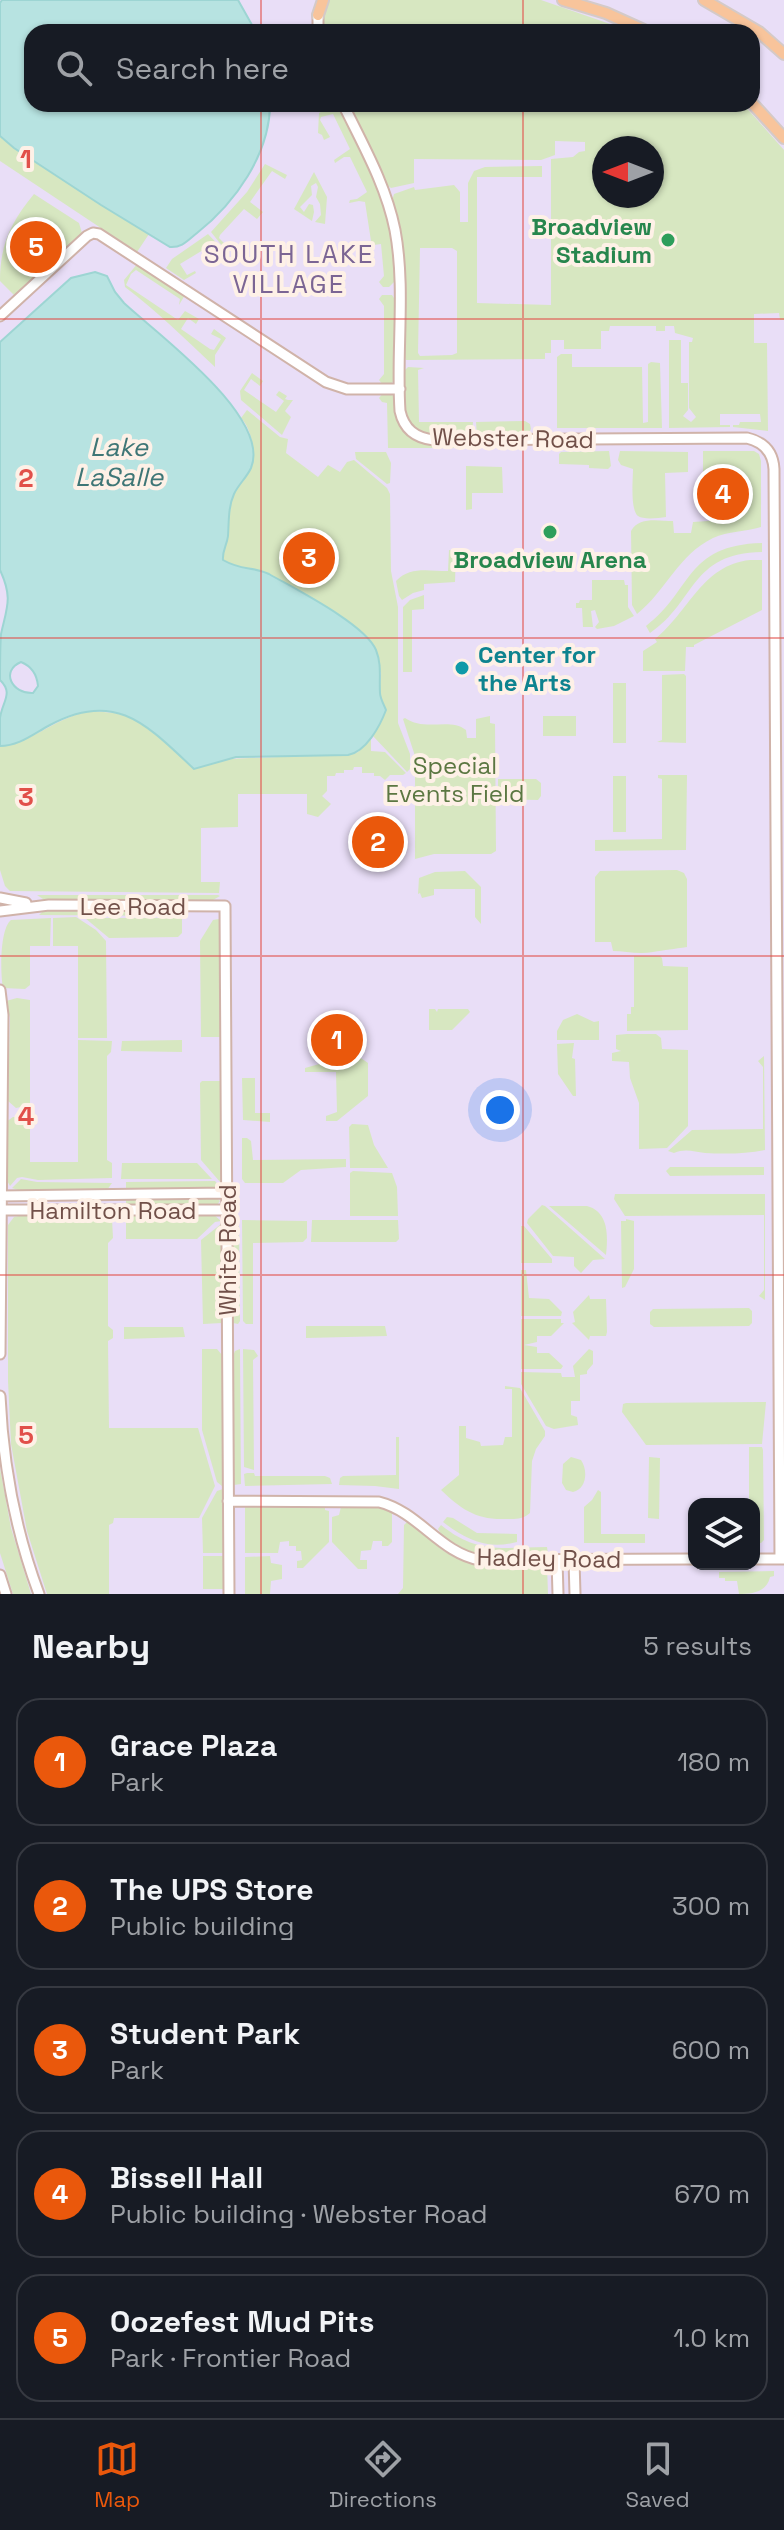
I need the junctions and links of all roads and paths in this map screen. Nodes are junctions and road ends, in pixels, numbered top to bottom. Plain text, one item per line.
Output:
1 (316, 0) edge
2 (323, 0) edge
3 (563, 0) edge
4 (704, 0) edge
5 (318, 15) junction
6 (318, 24) edge
7 (630, 24) edge
8 (745, 24) edge
9 (760, 33) edge
10 (784, 54) edge
11 (347, 112) edge
12 (760, 112) edge
13 (784, 138) edge
14 (0, 316) edge
15 (400, 389) junction
16 (779, 539) edge
17 (779, 556) edge
18 (0, 898) edge
19 (41, 905) junction
20 (225, 906) joint
21 (0, 911) edge
22 (0, 990) edge
23 (781, 1162) edge
24 (781, 1179) edge
25 (226, 1193) junction
26 (0, 1196) edge
27 (0, 1209) edge
28 (227, 1210) junction
29 (0, 1284) edge
30 (0, 1318) edge
31 (0, 1354) edge
32 (0, 1396) edge
33 (228, 1501) junction
34 (688, 1559) edge
35 (760, 1559) edge
36 (782, 1559) edge
37 (557, 1560) junction
38 (574, 1560) junction
39 (0, 1575) edge
40 (6, 1594) edge
41 (39, 1594) edge
42 (229, 1594) edge
43 (558, 1594) edge
44 (575, 1594) edge

1 - 5 main road
2 - 5 main road
3 - 7 main road
4 - 8 main road
5 - 6 street
9 - 10 main road
11 - 15 street, Webster Road
12 - 13 main road
14 - 15 street
15 - 16 street, Webster Road
16 - 17 street, Webster Road
17 - 23 street, Webster Road
18 - 19 street, Lee Road
19 - 20 street, Lee Road
19 - 21 street, Lee Road
20 - 25 street, White Road
22 - 26 street
23 - 24 street, Webster Road
24 - 36 street, Webster Road
25 - 26 street, Hamilton Road
25 - 28 street, White Road
26 - 27 street
27 - 28 street, Hamilton Road
27 - 29 street
28 - 33 street, White Road
29 - 30 street
30 - 31 street
32 - 41 street
33 - 37 street, Hadley Road
33 - 42 street, White Road
34 - 38 street, Hadley Road
35 - 36 street
37 - 38 street, Hadley Road
37 - 43 street
38 - 44 street
39 - 40 street

